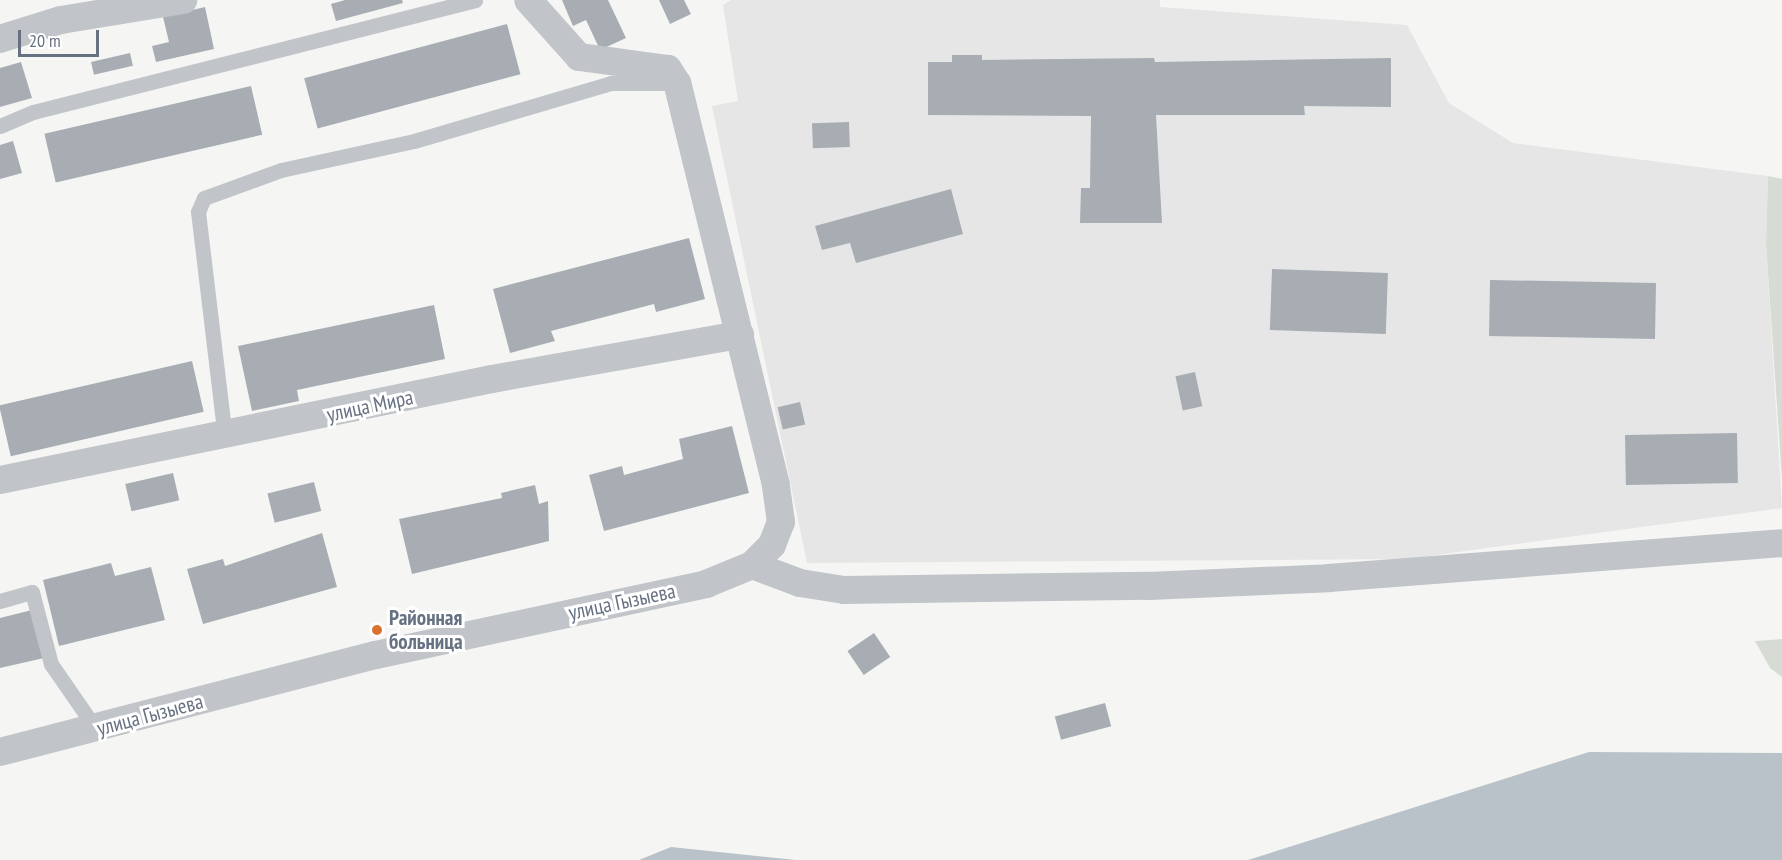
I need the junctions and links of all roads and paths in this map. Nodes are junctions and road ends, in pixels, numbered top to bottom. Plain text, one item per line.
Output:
1 (183, 0) edge
2 (475, 0) edge
3 (528, 0) edge
4 (0, 39) edge
5 (676, 83) junction
6 (0, 126) edge
7 (740, 335) junction
8 (225, 438) junction
9 (0, 480) edge
10 (1782, 543) edge
11 (752, 565) junction
12 (0, 601) edge
13 (96, 729) junction
14 (0, 752) edge

1 - 4 street
2 - 6 lane
3 - 5 street
5 - 7 street, улица Гызыева
5 - 8 lane
7 - 8 street, улица Мира
7 - 11 street, улица Гызыева
8 - 9 street, улица Мира
10 - 11 street
11 - 13 street, улица Гызыева
12 - 13 lane
13 - 14 street, улица Гызыева

